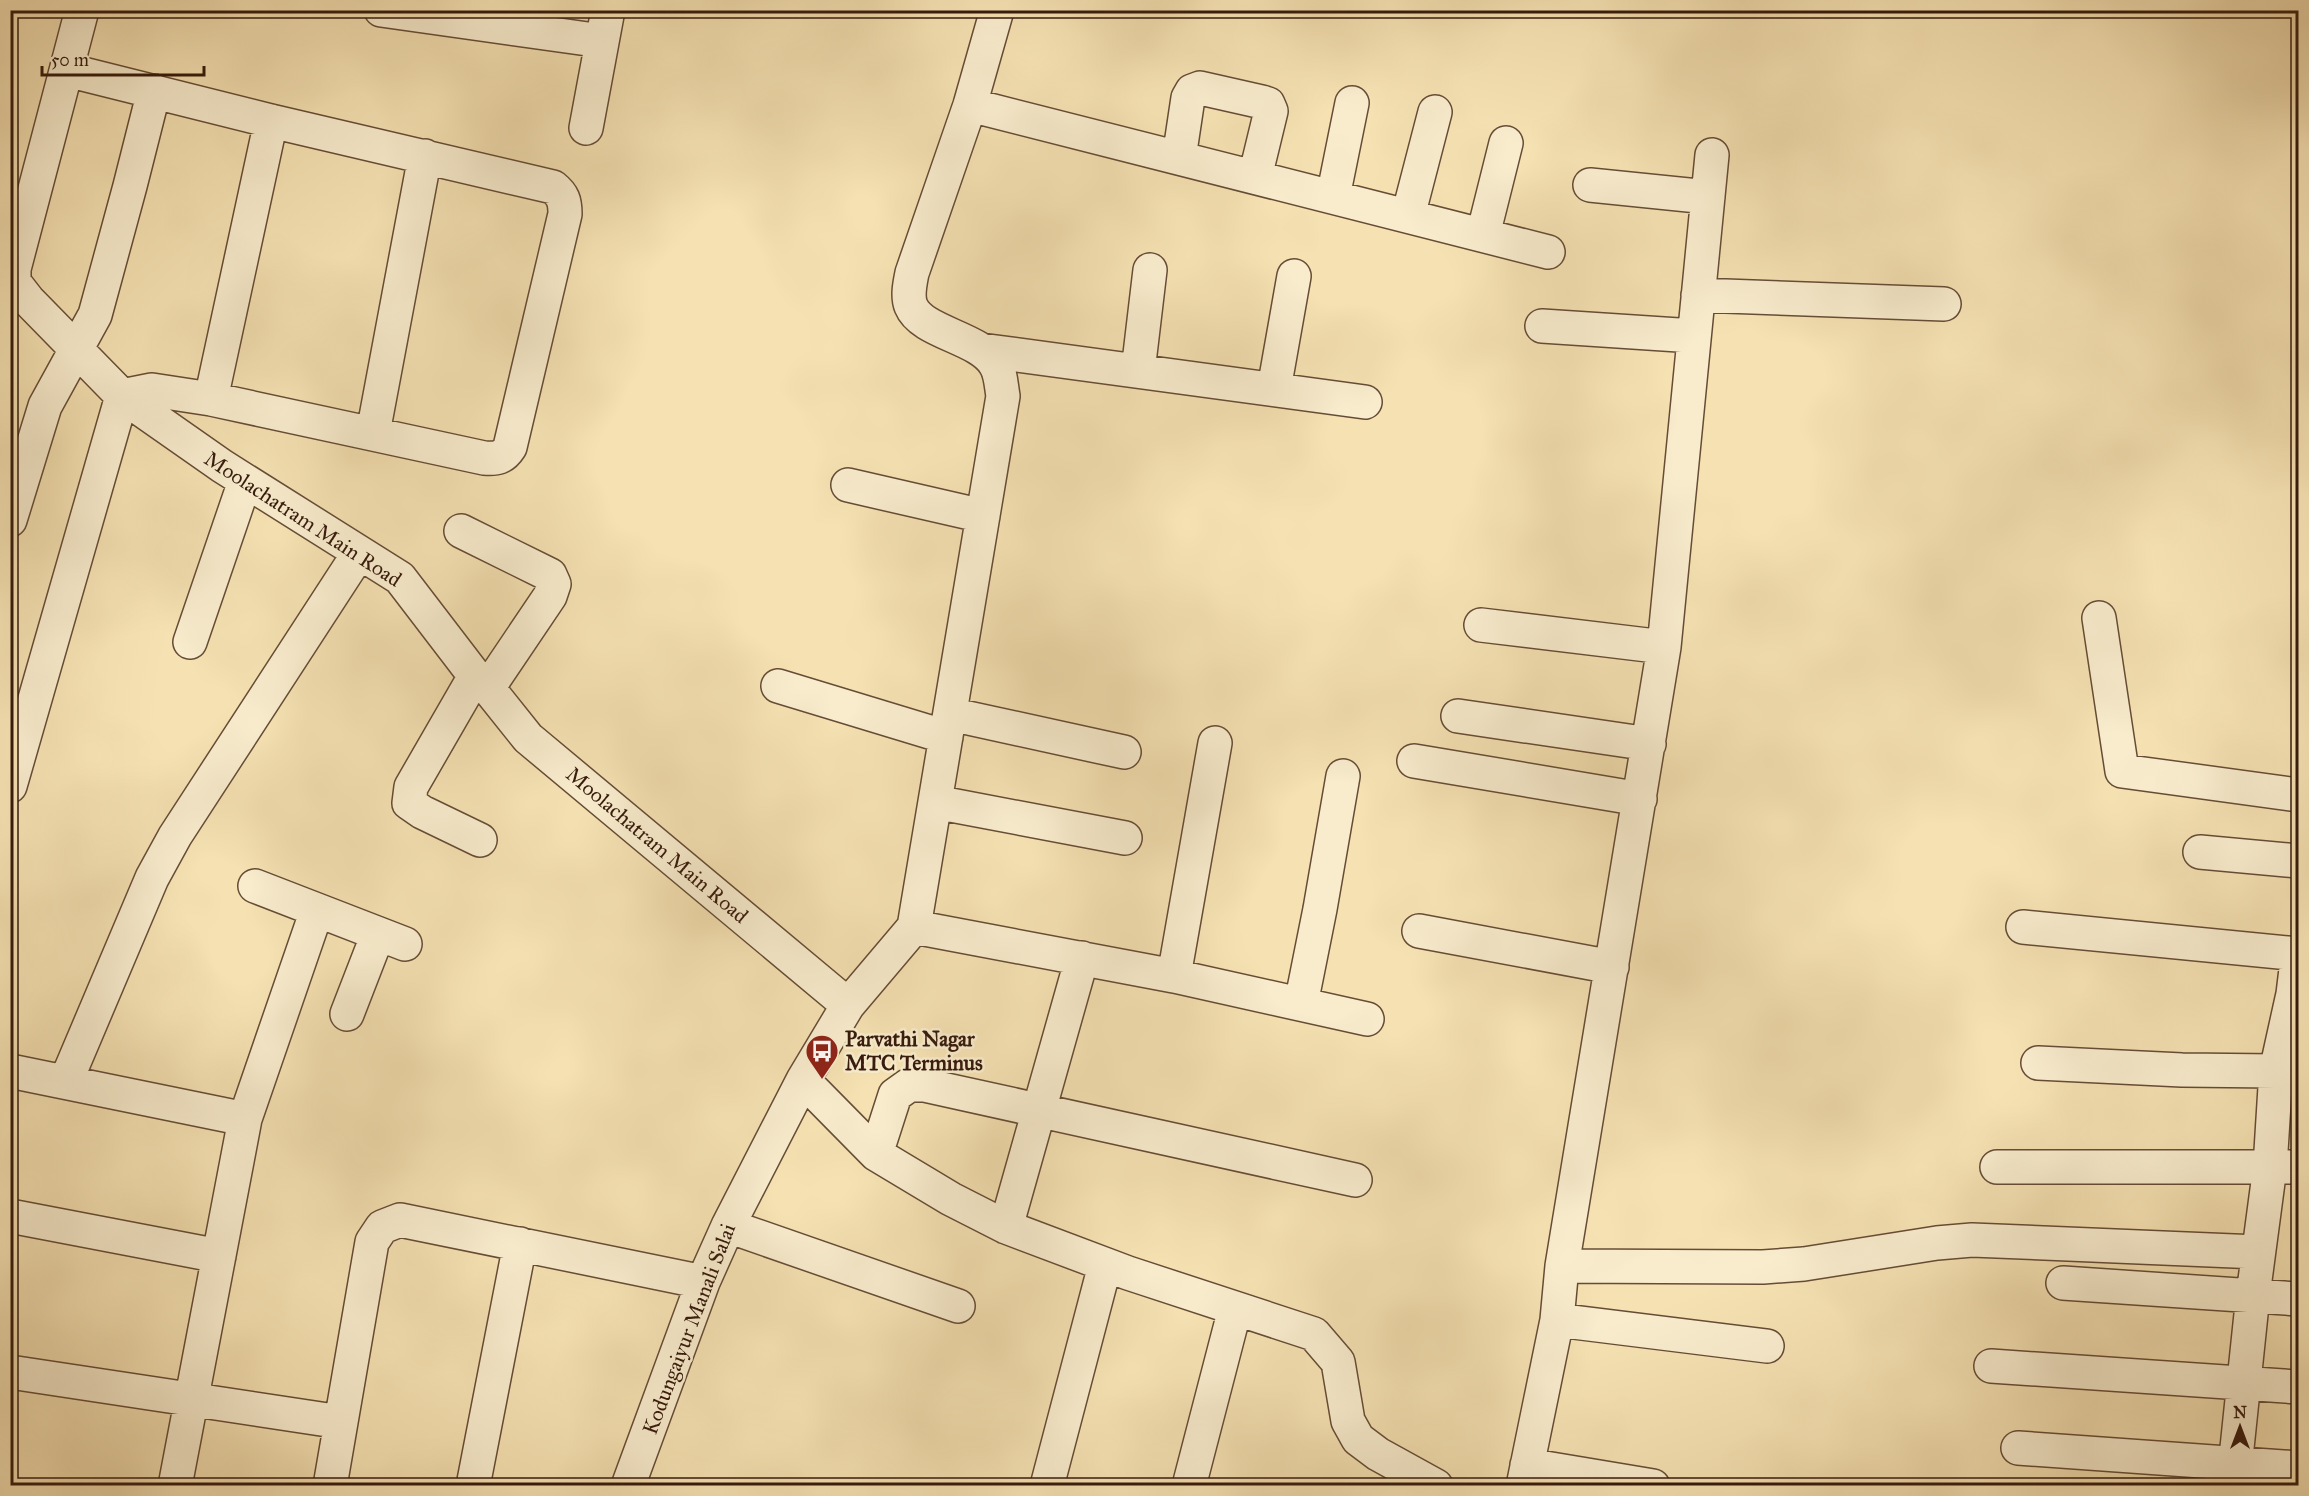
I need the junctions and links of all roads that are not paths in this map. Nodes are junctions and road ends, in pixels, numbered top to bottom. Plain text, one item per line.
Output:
1 (82, 10) edge
2 (381, 10) edge
3 (997, 10) edge
4 (605, 26) edge
5 (67, 70) junction
6 (154, 91) junction
7 (1352, 103) dead end
8 (970, 105) junction
9 (1435, 112) dead end
10 (271, 121) junction
11 (586, 128) dead end
12 (1506, 143) dead end
13 (1712, 155) dead end
14 (425, 156) junction
15 (1179, 158) junction
16 (1255, 177) junction
17 (1590, 185) dead end
18 (1333, 197) junction
19 (1708, 197) junction
20 (22, 198) edge
21 (1408, 216) junction
22 (1484, 235) junction
23 (1548, 252) dead end
24 (1150, 270) dead end
25 (13, 271) edge
26 (1294, 276) dead end
27 (1698, 295) junction
28 (1944, 304) dead end
29 (1542, 326) dead end
30 (1694, 336) junction
31 (76, 349) junction
32 (981, 350) junction
33 (1138, 371) junction
34 (1274, 389) junction
35 (122, 396) junction
36 (212, 399) junction
37 (1365, 402) dead end
38 (373, 433) junction
39 (245, 481) junction
40 (848, 484) dead end
41 (982, 516) junction
42 (10, 520) edge
43 (460, 531) dead end
44 (359, 553) junction
45 (2099, 618) dead end
46 (1481, 625) dead end
47 (190, 642) dead end
48 (1664, 647) junction
49 (481, 682) junction
50 (778, 686) dead end
51 (1458, 716) dead end
52 (948, 725) junction
53 (1215, 743) dead end
54 (1649, 744) junction
55 (1124, 752) dead end
56 (1414, 761) dead end
57 (1343, 776) dead end
58 (10, 786) edge
59 (2298, 795) edge
60 (1640, 798) junction
61 (935, 802) junction
62 (1125, 838) dead end
63 (480, 840) dead end
64 (2200, 852) dead end
65 (2298, 861) edge
66 (255, 886) dead end
67 (317, 910) junction
68 (914, 927) junction
69 (2023, 927) dead end
70 (1419, 931) dead end
71 (2298, 953) edge
72 (1082, 958) junction
73 (1612, 967) junction
74 (1174, 976) junction
75 (1302, 1004) junction
76 (848, 1005) junction
77 (347, 1014) dead end
78 (1367, 1019) dead end
79 (2038, 1063) dead end
80 (10, 1071) edge
81 (2276, 1071) junction
82 (803, 1080) junction
83 (66, 1081) junction
84 (1039, 1110) junction
85 (245, 1119) junction
86 (876, 1154) junction
87 (1997, 1167) dead end
88 (2284, 1167) edge
89 (1355, 1180) dead end
90 (10, 1216) edge
91 (728, 1226) junction
92 (1006, 1227) junction
93 (520, 1244) junction
94 (2258, 1252) junction
95 (219, 1256) junction
96 (1106, 1265) junction
97 (1562, 1266) junction
98 (703, 1282) junction
99 (2063, 1284) dead end
100 (2253, 1295) junction
101 (2298, 1299) edge
102 (958, 1306) dead end
103 (1235, 1309) junction
104 (1557, 1320) junction
105 (1767, 1346) dead end
106 (1991, 1366) dead end
107 (10, 1372) edge
108 (2244, 1383) junction
109 (2298, 1387) edge
110 (190, 1399) junction
111 (341, 1422) junction
112 (2018, 1448) dead end
113 (2298, 1468) edge
114 (2235, 1474) edge
115 (1525, 1475) edge
116 (175, 1485) edge
117 (330, 1485) edge
118 (473, 1485) edge
119 (628, 1485) edge
120 (1047, 1485) edge
121 (1189, 1485) edge
122 (1436, 1485) edge
123 (1653, 1485) edge

1 - 5 street, Moolachatram Main Road
2 - 4 street
3 - 8 street
4 - 11 street
5 - 6 street
5 - 20 street, Moolachatram Main Road
6 - 10 street
6 - 31 street
7 - 18 street
8 - 15 street
8 - 32 street
9 - 21 street
10 - 14 street
10 - 36 street
12 - 22 street
13 - 19 street
14 - 38 street
14 - 38 street
15 - 16 street
15 - 16 street
16 - 18 street
17 - 19 street
18 - 21 street
19 - 27 street
20 - 25 street, Moolachatram Main Road
21 - 22 street
22 - 23 street
24 - 33 street
25 - 31 street, Moolachatram Main Road
26 - 34 street
27 - 28 street
27 - 30 street
29 - 30 street
30 - 48 street
31 - 35 street, Moolachatram Main Road
31 - 42 street
32 - 33 street
32 - 41 street
33 - 34 street
34 - 37 street
35 - 36 street
35 - 39 street, Moolachatram Main Road
35 - 58 street
36 - 38 street
39 - 44 street, Moolachatram Main Road
39 - 47 street
40 - 41 street
41 - 52 street
43 - 49 street
44 - 49 street, Moolachatram Main Road
44 - 83 street
45 - 59 street
46 - 48 street
48 - 54 street
49 - 63 street
49 - 76 street, Moolachatram Main Road
50 - 52 street
51 - 54 street
52 - 55 street
52 - 61 street
53 - 74 street
54 - 60 street
56 - 60 street
57 - 75 street
60 - 73 street
61 - 62 street
61 - 68 street
64 - 65 street
66 - 67 street
67 - 77 street
67 - 85 street
68 - 72 street
68 - 76 street, Kodungaiyur Manali Salai
69 - 71 street
70 - 73 street
71 - 81 street
72 - 74 street
72 - 84 street
73 - 97 street
74 - 75 street
75 - 78 street
76 - 82 street, Kodungaiyur Manali Salai
79 - 81 street
80 - 83 street
81 - 88 street
82 - 86 street
82 - 91 street, Kodungaiyur Manali Salai
83 - 85 street
84 - 86 street
84 - 89 street
84 - 92 street
85 - 95 street
86 - 92 street
87 - 88 street
88 - 94 street
90 - 95 street
91 - 98 street, Kodungaiyur Manali Salai
91 - 102 street
92 - 96 street
93 - 98 street
93 - 111 street
93 - 118 street
94 - 97 street
94 - 100 street
95 - 110 street
96 - 103 street
96 - 120 street
97 - 104 street
98 - 119 street, Kodungaiyur Manali Salai
99 - 100 street
100 - 101 street
100 - 108 street
103 - 121 street
103 - 122 street
104 - 105 street
104 - 115 street
106 - 108 street
107 - 110 street
108 - 109 street
108 - 114 street
110 - 111 street
110 - 116 street
111 - 117 street
112 - 114 street
113 - 114 street
115 - 123 street

